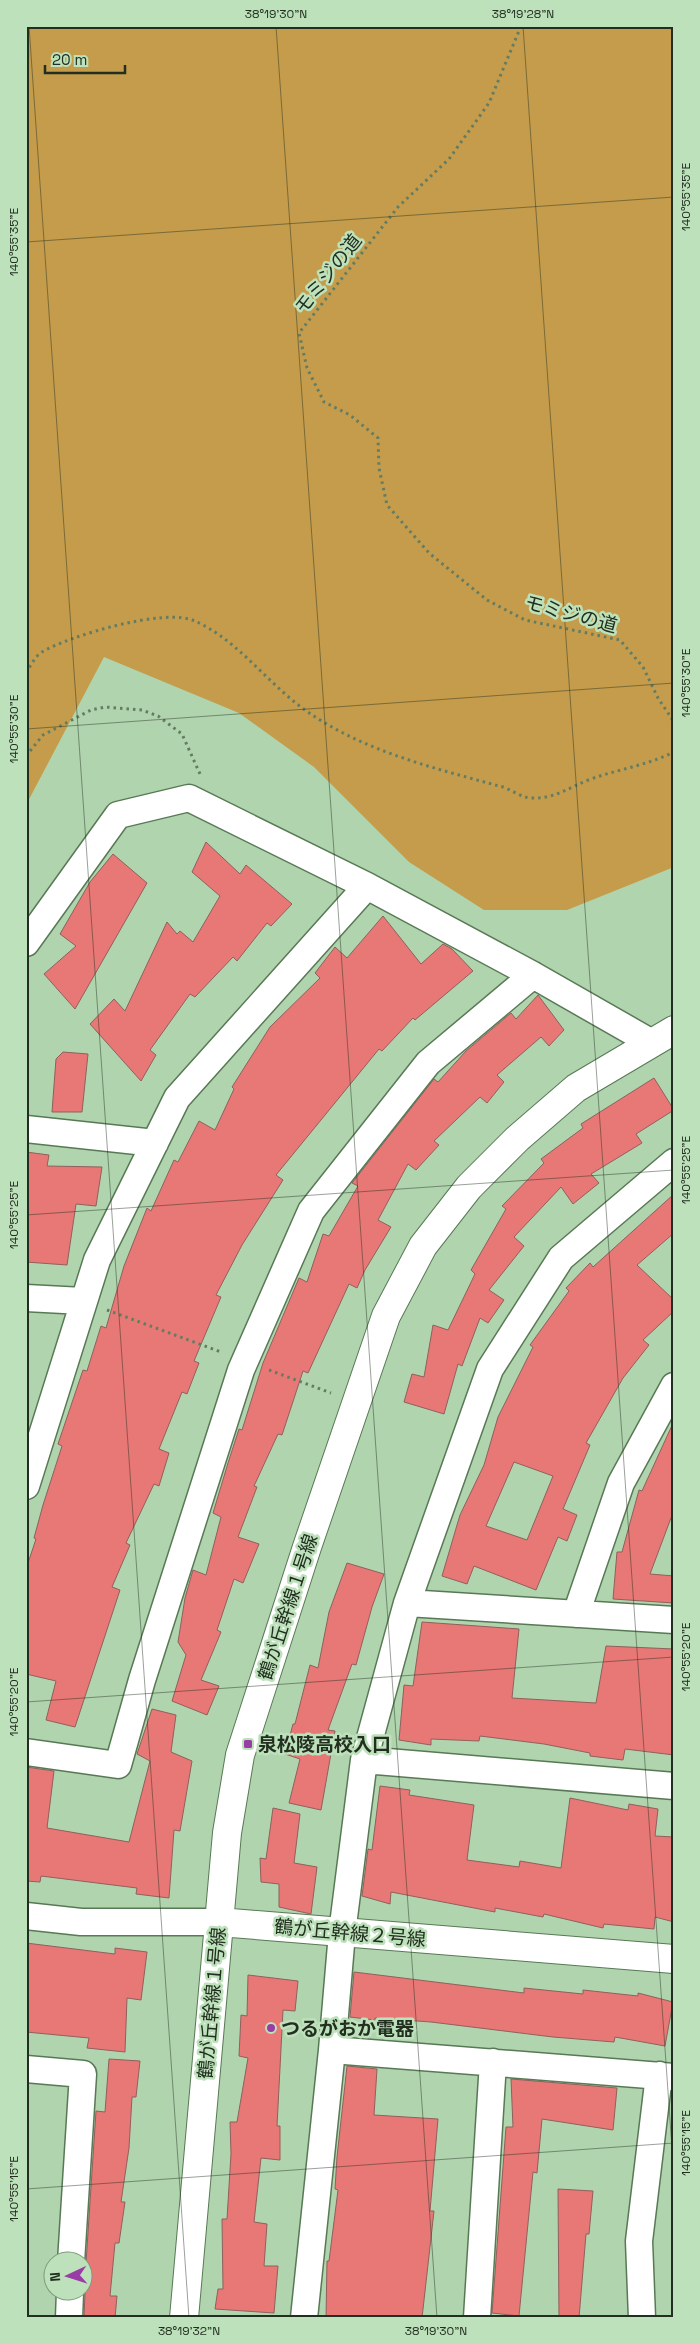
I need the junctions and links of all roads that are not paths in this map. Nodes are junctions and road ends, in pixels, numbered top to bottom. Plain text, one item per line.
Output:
1 (367, 886) junction
2 (26, 943) edge
3 (533, 975) junction
4 (663, 1037) edge
5 (26, 1129) edge
6 (155, 1143) junction
7 (674, 1162) edge
8 (26, 1298) edge
9 (84, 1301) junction
10 (674, 1386) edge
11 (32, 1452) edge
12 (26, 1486) edge
13 (407, 1602) junction
14 (576, 1614) junction
15 (674, 1620) edge
16 (26, 1752) edge
17 (364, 1760) junction
18 (674, 1786) edge
19 (26, 1916) edge
20 (219, 1922) junction
21 (342, 1933) junction
22 (674, 1959) edge
23 (332, 2050) junction
24 (493, 2062) junction
25 (26, 2069) edge
26 (666, 2076) edge
27 (72, 2252) edge
28 (70, 2302) edge
29 (69, 2318) edge
30 (184, 2318) edge
31 (304, 2318) edge
32 (477, 2318) edge
33 (642, 2318) edge

1 - 2 street
1 - 3 street
1 - 6 street
3 - 4 street
3 - 16 street
4 - 20 street, 鶴が丘幹線１号線
5 - 6 street
6 - 9 street
7 - 13 street
8 - 9 street
9 - 11 street
10 - 14 street
11 - 12 street
13 - 14 street
13 - 17 street
14 - 15 street
17 - 18 street
17 - 21 street
19 - 20 street, 鶴が丘幹線２号線
20 - 21 street, 鶴が丘幹線２号線
20 - 30 street, 鶴が丘幹線１号線
21 - 22 street, 鶴が丘幹線２号線
21 - 23 street
23 - 24 street
23 - 31 street
24 - 26 street
24 - 32 street
25 - 27 street
26 - 33 street
28 - 29 street

